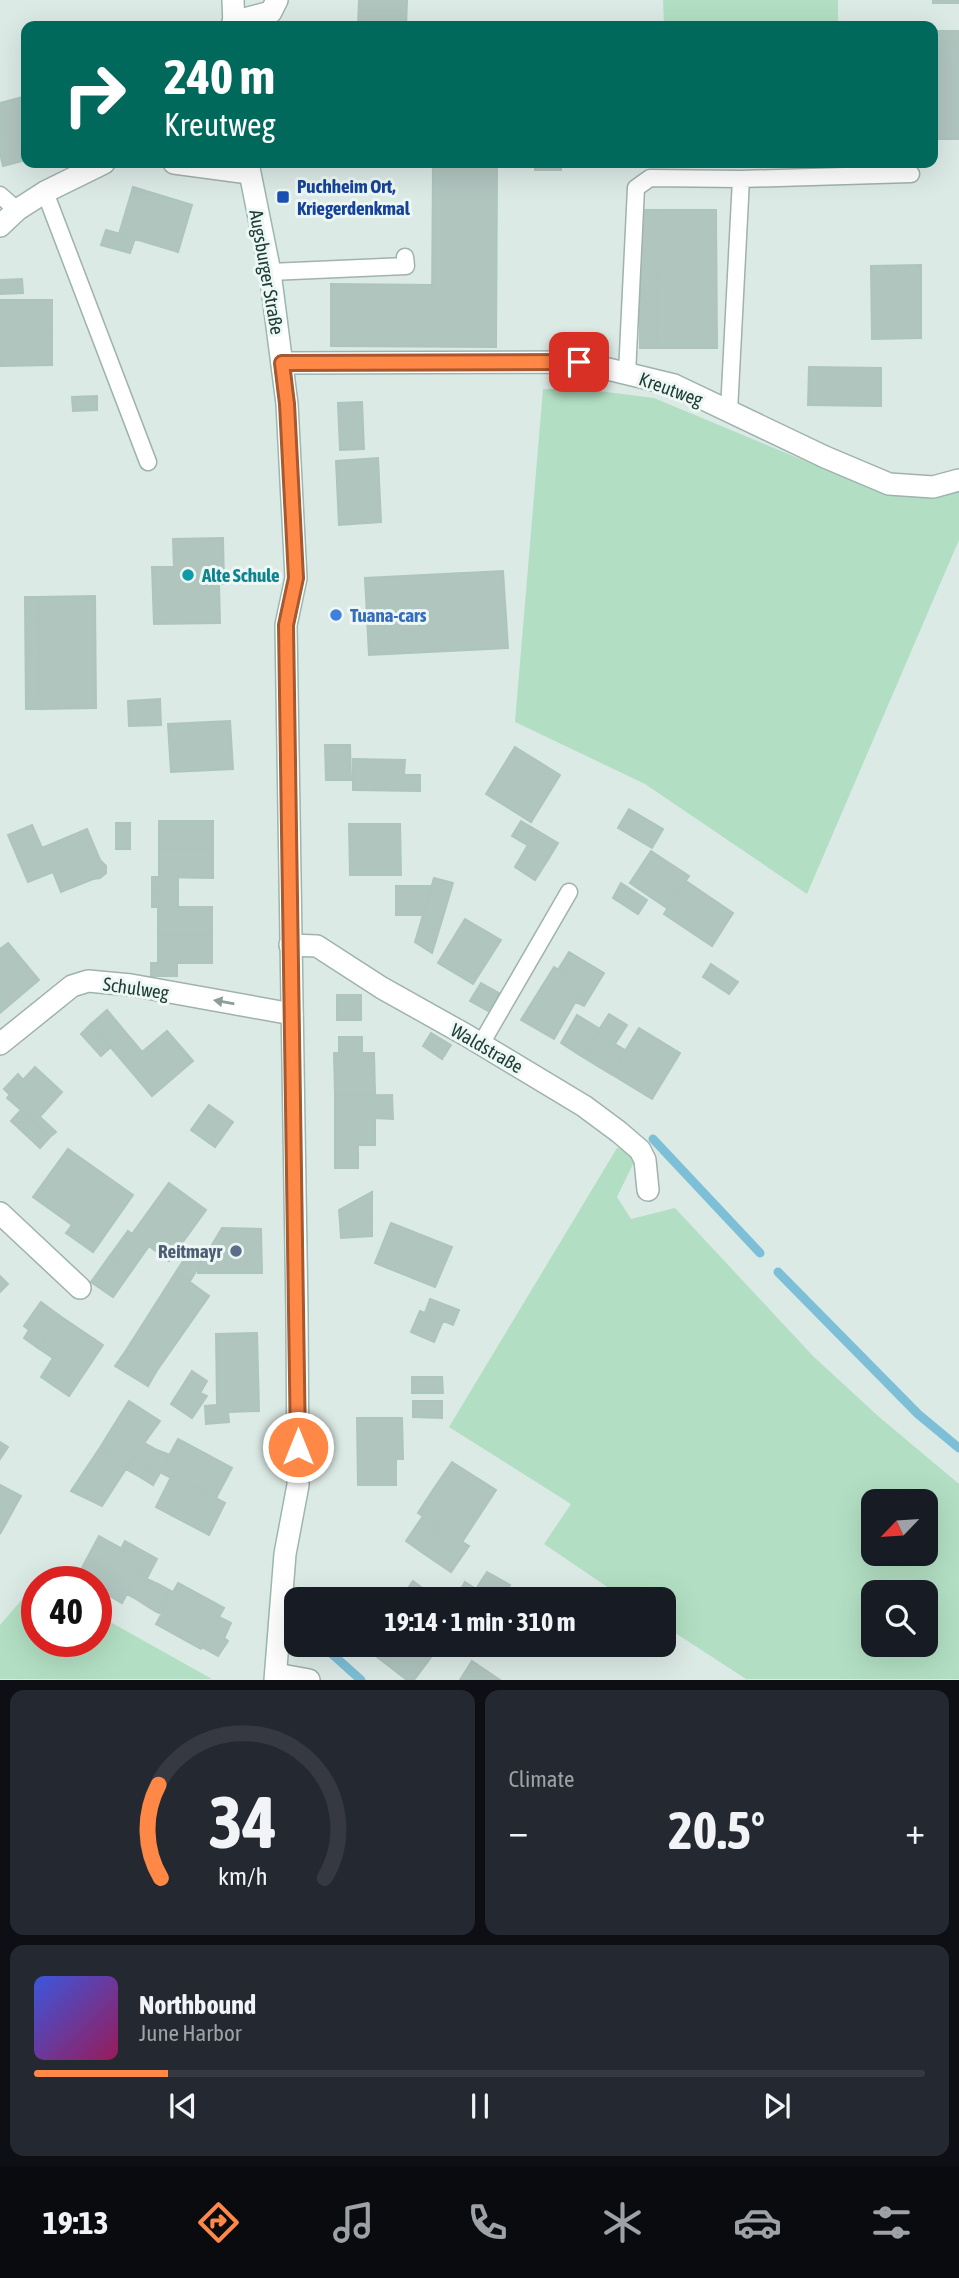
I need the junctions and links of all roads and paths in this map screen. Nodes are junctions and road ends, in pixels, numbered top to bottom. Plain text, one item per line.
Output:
1 (233, 0) edge
2 (277, 0) edge
3 (233, 21) edge
4 (242, 21) edge
5 (94, 168) edge
6 (248, 168) edge
7 (911, 174) dead end
8 (741, 179) junction
9 (45, 192) junction
10 (0, 195) edge
11 (17, 211) junction
12 (0, 226) edge
13 (405, 257) dead end
14 (270, 272) junction
15 (282, 363) junction
16 (627, 374) junction
17 (729, 411) junction
18 (148, 462) dead end
19 (959, 480) edge
20 (569, 892) dead end
21 (290, 945) junction
22 (292, 1014) junction
23 (0, 1044) edge
24 (481, 1044) junction
25 (648, 1190) dead end
26 (0, 1213) edge
27 (80, 1288) dead end
28 (275, 1676) edge
29 (309, 1679) edge

1 - 3 street
2 - 4 street
5 - 9 street
6 - 14 street, Augsburger Straße
7 - 8 lane
8 - 16 lane
8 - 17 lane
9 - 11 street
9 - 18 lane
10 - 11 lane
11 - 12 street
13 - 14 lane
14 - 15 street, Augsburger Straße
15 - 16 street, Kreutweg
15 - 21 street, Augsburger Straße
16 - 17 street, Kreutweg
17 - 19 street, Kreutweg
20 - 24 lane
21 - 22 street, Augsburger Straße
21 - 24 street, Waldstraße
22 -> 23 street, Schulweg
22 - 28 street, Augsburger Straße
24 - 25 street, Waldstraße
26 - 27 street
28 - 29 street

